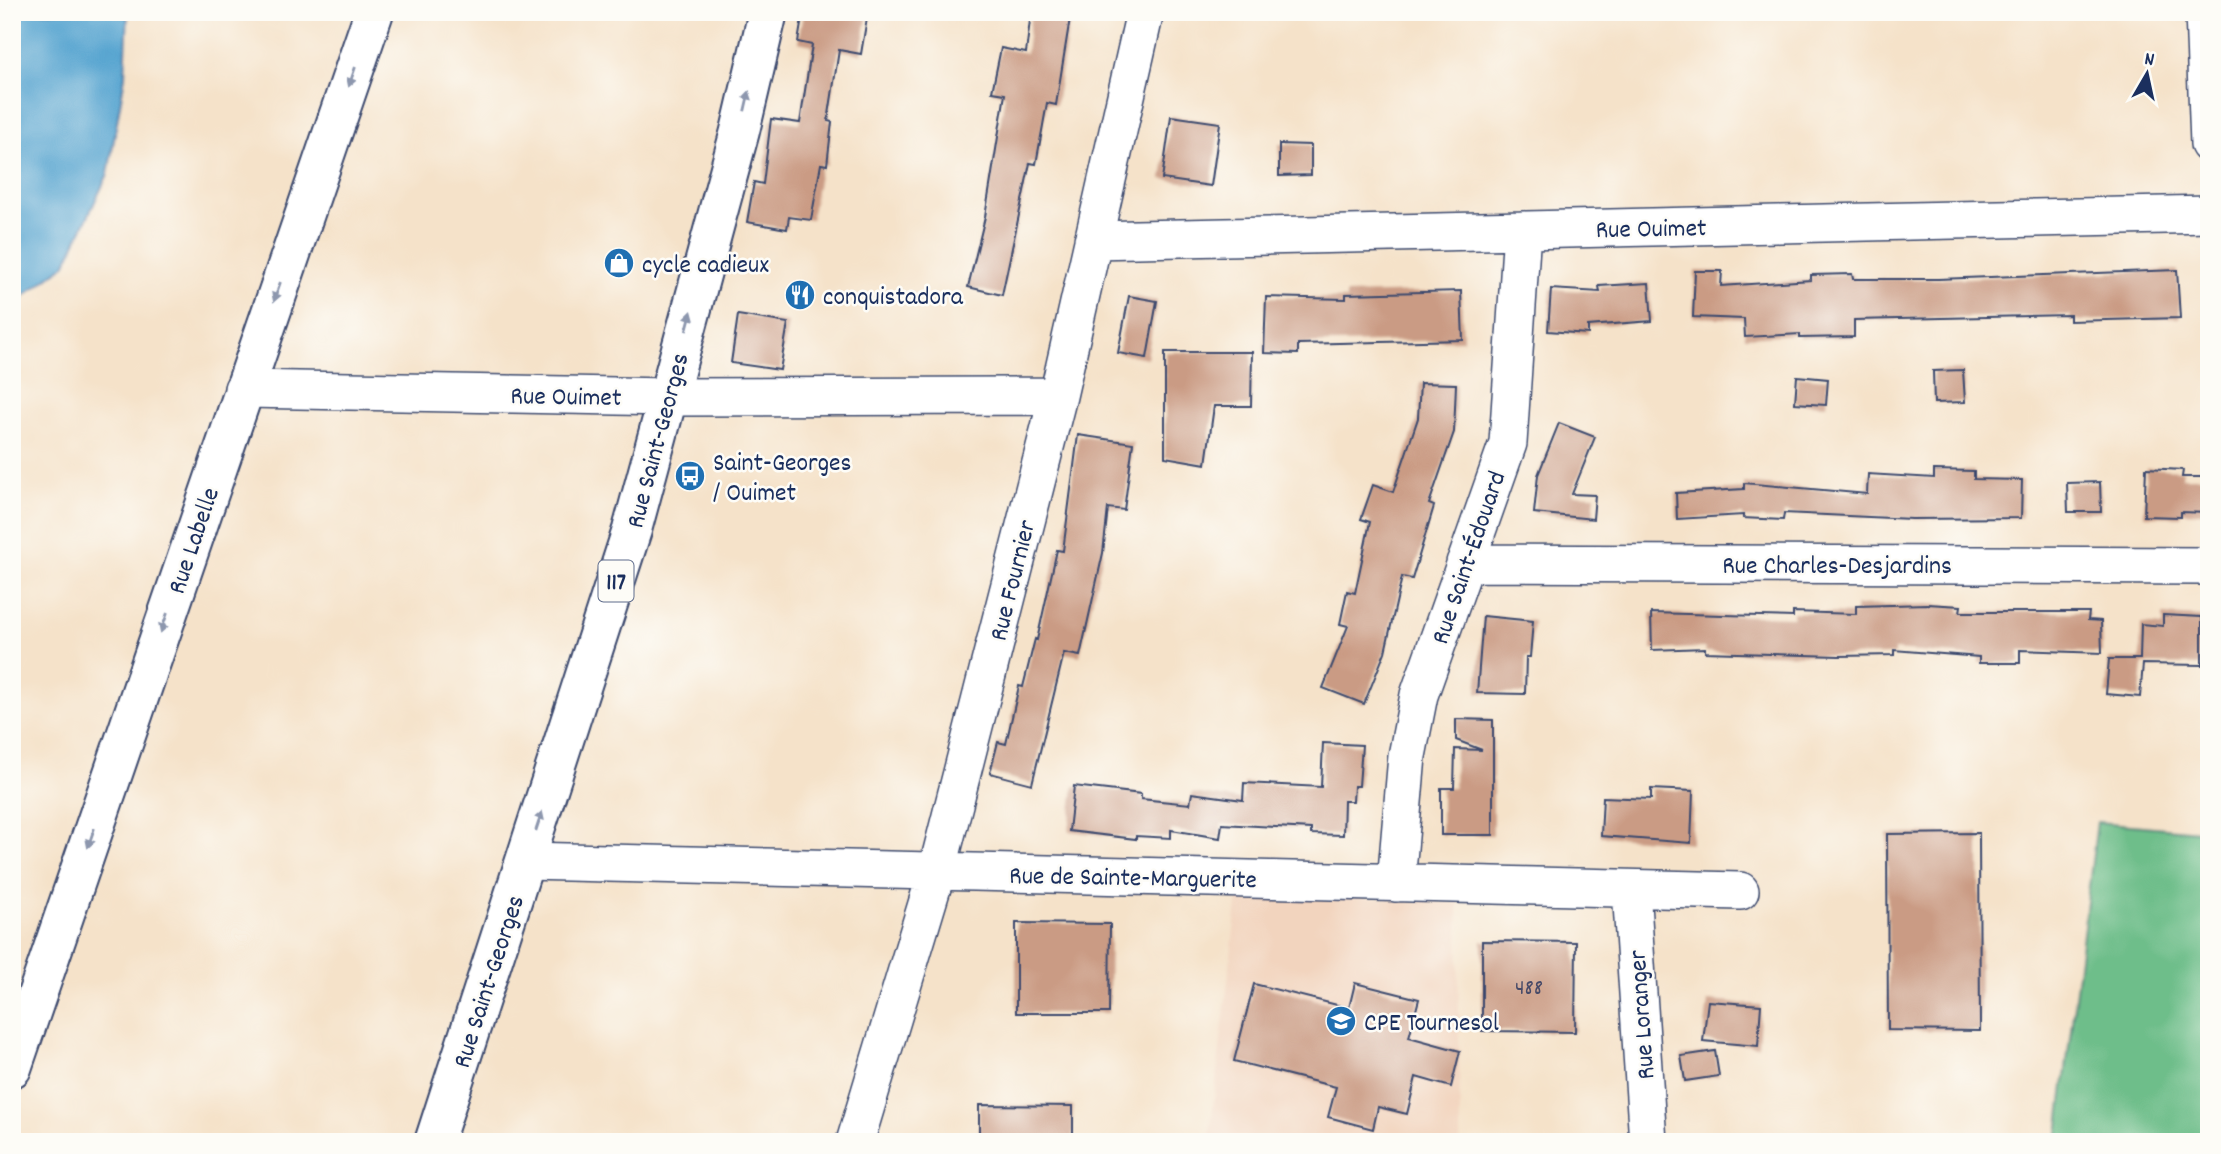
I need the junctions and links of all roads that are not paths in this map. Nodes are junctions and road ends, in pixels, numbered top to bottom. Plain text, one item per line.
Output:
1 (374, 12) edge
2 (768, 12) edge
3 (1145, 12) edge
4 (2204, 12) edge
5 (2209, 144) edge
6 (2209, 214) edge
7 (1522, 230) junction
8 (1093, 240) junction
9 (243, 389) junction
10 (1058, 396) junction
11 (668, 397) junction
12 (1465, 563) junction
13 (2209, 566) edge
14 (526, 861) junction
15 (937, 872) junction
16 (1396, 883) junction
17 (1631, 888) junction
18 (1740, 891) dead end
19 (12, 1068) edge
20 (434, 1142) edge
21 (855, 1142) edge
22 (1648, 1142) edge

1 -> 9 main road, Rue Labelle
11 -> 2 main road, Rue Saint-Georges / 117
3 - 8 street, Rue Fournier
4 - 5 street
6 - 7 street, Rue Ouimet
7 - 8 street, Rue Ouimet
7 - 12 street, Rue Saint-Édouard
8 - 10 street, Rue Fournier
9 - 11 street, Rue Ouimet
9 -> 19 main road, Rue Labelle
10 - 11 street, Rue Ouimet
10 - 15 street, Rue Fournier
14 -> 11 main road, Rue Saint-Georges / 117
12 - 13 street, Rue Charles-Desjardins
12 - 16 street, Rue Saint-Édouard
14 - 15 street, Rue de Sainte-Marguerite
14 - 20 main road, Rue Saint-Georges / 117
15 - 16 street, Rue de Sainte-Marguerite
15 - 21 street, Rue Fournier
16 - 17 street, Rue de Sainte-Marguerite
17 - 18 street, Rue de Sainte-Marguerite
17 - 22 street, Rue Loranger

